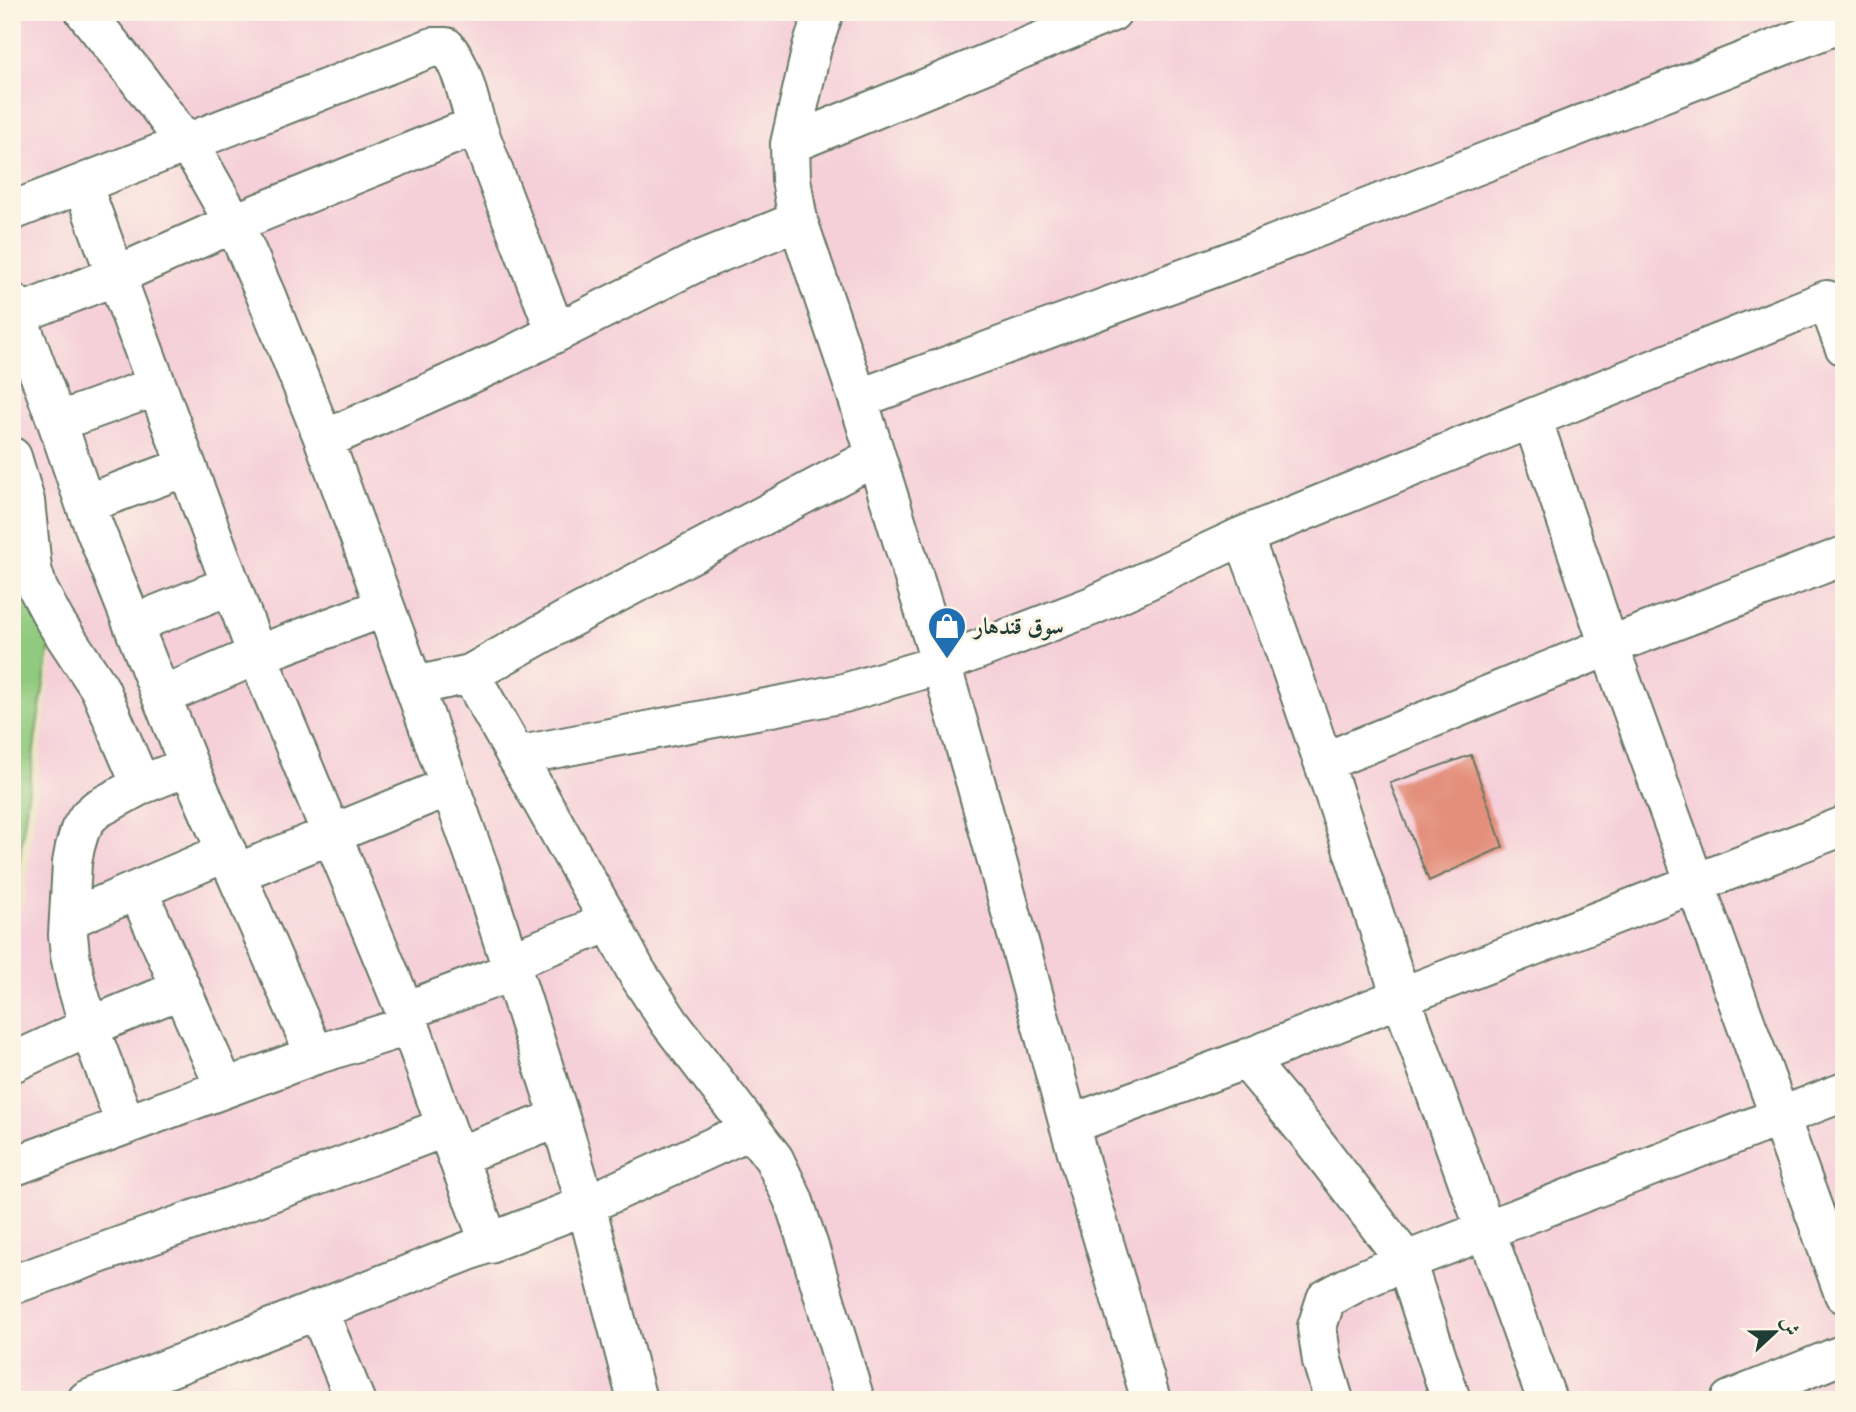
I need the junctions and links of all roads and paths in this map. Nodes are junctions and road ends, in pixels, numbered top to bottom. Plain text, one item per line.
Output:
1 (85, 12) edge
2 (824, 12) edge
3 (1112, 12) edge
4 (1844, 22) edge
5 (477, 125) junction
6 (186, 144) junction
7 (790, 144) junction
8 (82, 184) junction
9 (12, 211) edge
10 (798, 220) junction
11 (234, 223) junction
12 (117, 275) junction
13 (1836, 297) edge
14 (14, 309) edge
15 (556, 333) junction
16 (1844, 346) edge
17 (157, 386) junction
18 (858, 399) junction
19 (1532, 418) junction
20 (57, 422) junction
21 (324, 440) junction
22 (876, 456) junction
23 (12, 457) edge
24 (186, 467) junction
25 (85, 504) junction
26 (1243, 536) junction
27 (1844, 556) edge
28 (231, 585) junction
29 (385, 607) junction
30 (133, 624) junction
31 (1609, 646) junction
32 (257, 655) junction
33 (942, 664) junction
34 (470, 674) junction
35 (414, 686) junction
36 (162, 696) junction
37 (516, 756) junction
38 (1324, 762) junction
39 (189, 766) junction
40 (141, 785) junction
41 (450, 786) junction
42 (1844, 826) edge
43 (332, 833) junction
44 (232, 863) junction
45 (1695, 883) junction
46 (138, 891) junction
47 (69, 919) junction
48 (610, 922) junction
49 (512, 966) junction
50 (181, 989) junction
51 (1401, 997) junction
52 (408, 1018) junction
53 (89, 1027) junction
54 (315, 1055) junction
55 (1246, 1059) junction
56 (12, 1063) edge
57 (225, 1088) junction
58 (1844, 1092) edge
59 (560, 1118) junction
60 (1779, 1118) junction
61 (126, 1125) junction
62 (1069, 1125) junction
63 (750, 1130) junction
64 (452, 1141) junction
65 (12, 1167) edge
66 (586, 1205) junction
67 (1485, 1231) junction
68 (490, 1244) junction
69 (1406, 1261) junction
70 (12, 1285) edge
71 (1844, 1294) edge
72 (317, 1310) junction
73 (1844, 1354) edge
74 (87, 1400) edge
75 (355, 1400) edge
76 (637, 1400) edge
77 (855, 1400) edge
78 (1151, 1400) edge
79 (1334, 1400) edge
80 (1451, 1400) edge
81 (1547, 1400) edge
82 (1730, 1400) edge

1 - 6 street
2 - 7 street
3 - 7 street
4 - 18 street
5 - 6 street
5 - 11 street
5 - 15 street
6 - 8 street
6 - 11 street
7 - 10 street
8 - 9 street
8 - 12 street
10 - 15 street
10 - 18 street
11 - 12 street
11 - 21 street
12 - 14 street
12 - 17 street
13 - 16 street
13 - 19 street
14 - 20 street
15 - 21 street
17 - 20 street
17 - 24 street
18 - 22 street
19 - 26 street
19 - 31 street
20 - 25 street
21 - 29 street
22 - 33 street
22 - 34 street
23 - 40 street
24 - 25 street
24 - 28 street
25 - 30 street
26 - 33 street
26 - 38 street
27 - 31 street
28 - 30 street
28 - 32 street
29 - 32 street
29 - 35 street
30 - 36 street
31 - 38 street
31 - 45 street
32 - 36 street
32 - 43 street
33 - 37 street
33 - 62 street
34 - 35 street
34 - 37 street
35 - 41 street
36 - 39 street
37 - 48 street
38 - 51 street
39 - 40 street
39 - 44 street
40 - 47 street
41 - 43 street
41 - 49 street
42 - 45 street
43 - 44 street
43 - 52 street
44 - 46 street
44 - 54 street
45 - 51 street
45 - 60 street
46 - 47 street
46 - 50 street
47 - 53 street
48 - 49 street
48 - 63 street
49 - 52 street
49 - 59 street
50 - 53 street
50 - 57 street
51 - 55 street
51 - 67 street
52 - 54 street
52 - 64 street
53 - 56 street
53 - 61 street
54 - 57 street
55 - 62 street
55 - 69 street
57 - 61 street
58 - 60 street
59 - 64 street
59 - 66 street
60 - 67 street
60 - 71 street
61 - 65 street
62 - 78 street
63 - 66 street
63 - 77 street
64 - 68 street
64 - 70 street
66 - 68 street
66 - 76 street
67 - 69 street
67 - 81 street
68 - 72 street
69 - 79 street
69 - 80 street
72 - 74 street
72 - 75 street
73 - 82 street

